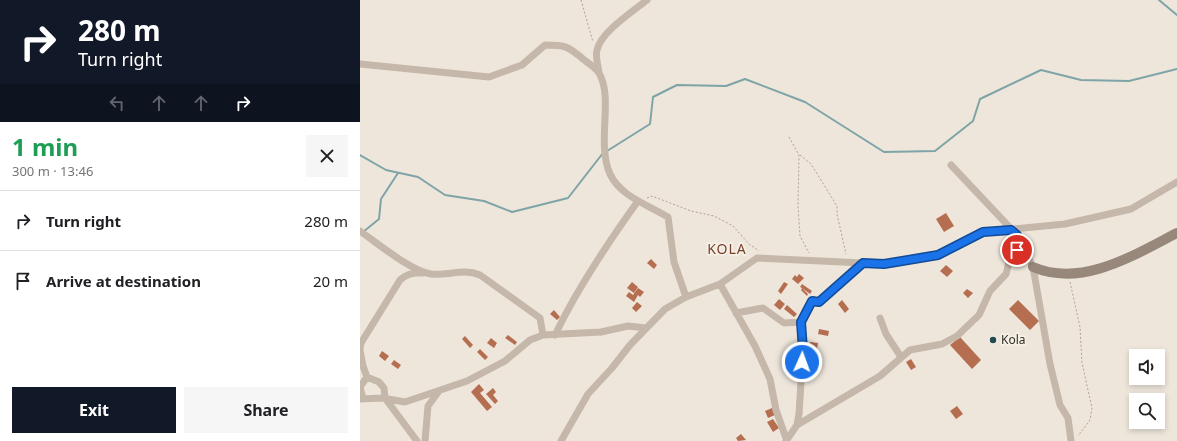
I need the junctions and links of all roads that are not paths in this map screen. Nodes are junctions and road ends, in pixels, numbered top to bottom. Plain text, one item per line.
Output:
1 (645, 1) edge
2 (360, 64) edge
3 (599, 72) junction
4 (951, 165) dead end
5 (1177, 182) edge
6 (638, 201) junction
7 (1011, 230) junction
8 (360, 231) edge
9 (1177, 233) edge
10 (1017, 235) junction
11 (863, 263) junction
12 (1032, 267) junction
13 (430, 274) junction
14 (720, 284) junction
15 (686, 297) junction
16 (736, 313) junction
17 (880, 318) dead end
18 (801, 322) junction
19 (646, 328) junction
20 (543, 334) junction
21 (555, 335) junction
22 (360, 349) edge
23 (901, 358) junction
24 (368, 377) junction
25 (439, 391) junction
26 (385, 398) junction
27 (361, 399) edge
28 (797, 424) junction
29 (1073, 440) edge
30 (417, 441) edge
31 (425, 441) edge
32 (561, 441) edge
33 (787, 441) edge

1 - 3 street
2 - 3 street
3 - 6 street
4 - 7 street
5 - 7 street
6 - 15 street
6 - 21 street
7 - 10 street
7 - 11 street
8 - 13 street
9 - 12 street
10 - 12 street
10 - 23 street
11 - 14 street
11 - 18 street
12 - 29 street
13 - 20 street
13 - 22 street
14 - 15 street
14 - 16 street
15 - 19 street
16 - 18 street
16 - 33 street
17 - 23 street
18 - 28 street
19 - 21 street
19 - 32 street
20 - 21 street
20 - 25 street
22 - 24 street
23 - 28 street
24 - 26 street
24 - 27 street
25 - 26 street
25 - 31 street
26 - 27 street
26 - 30 street
28 - 33 street

